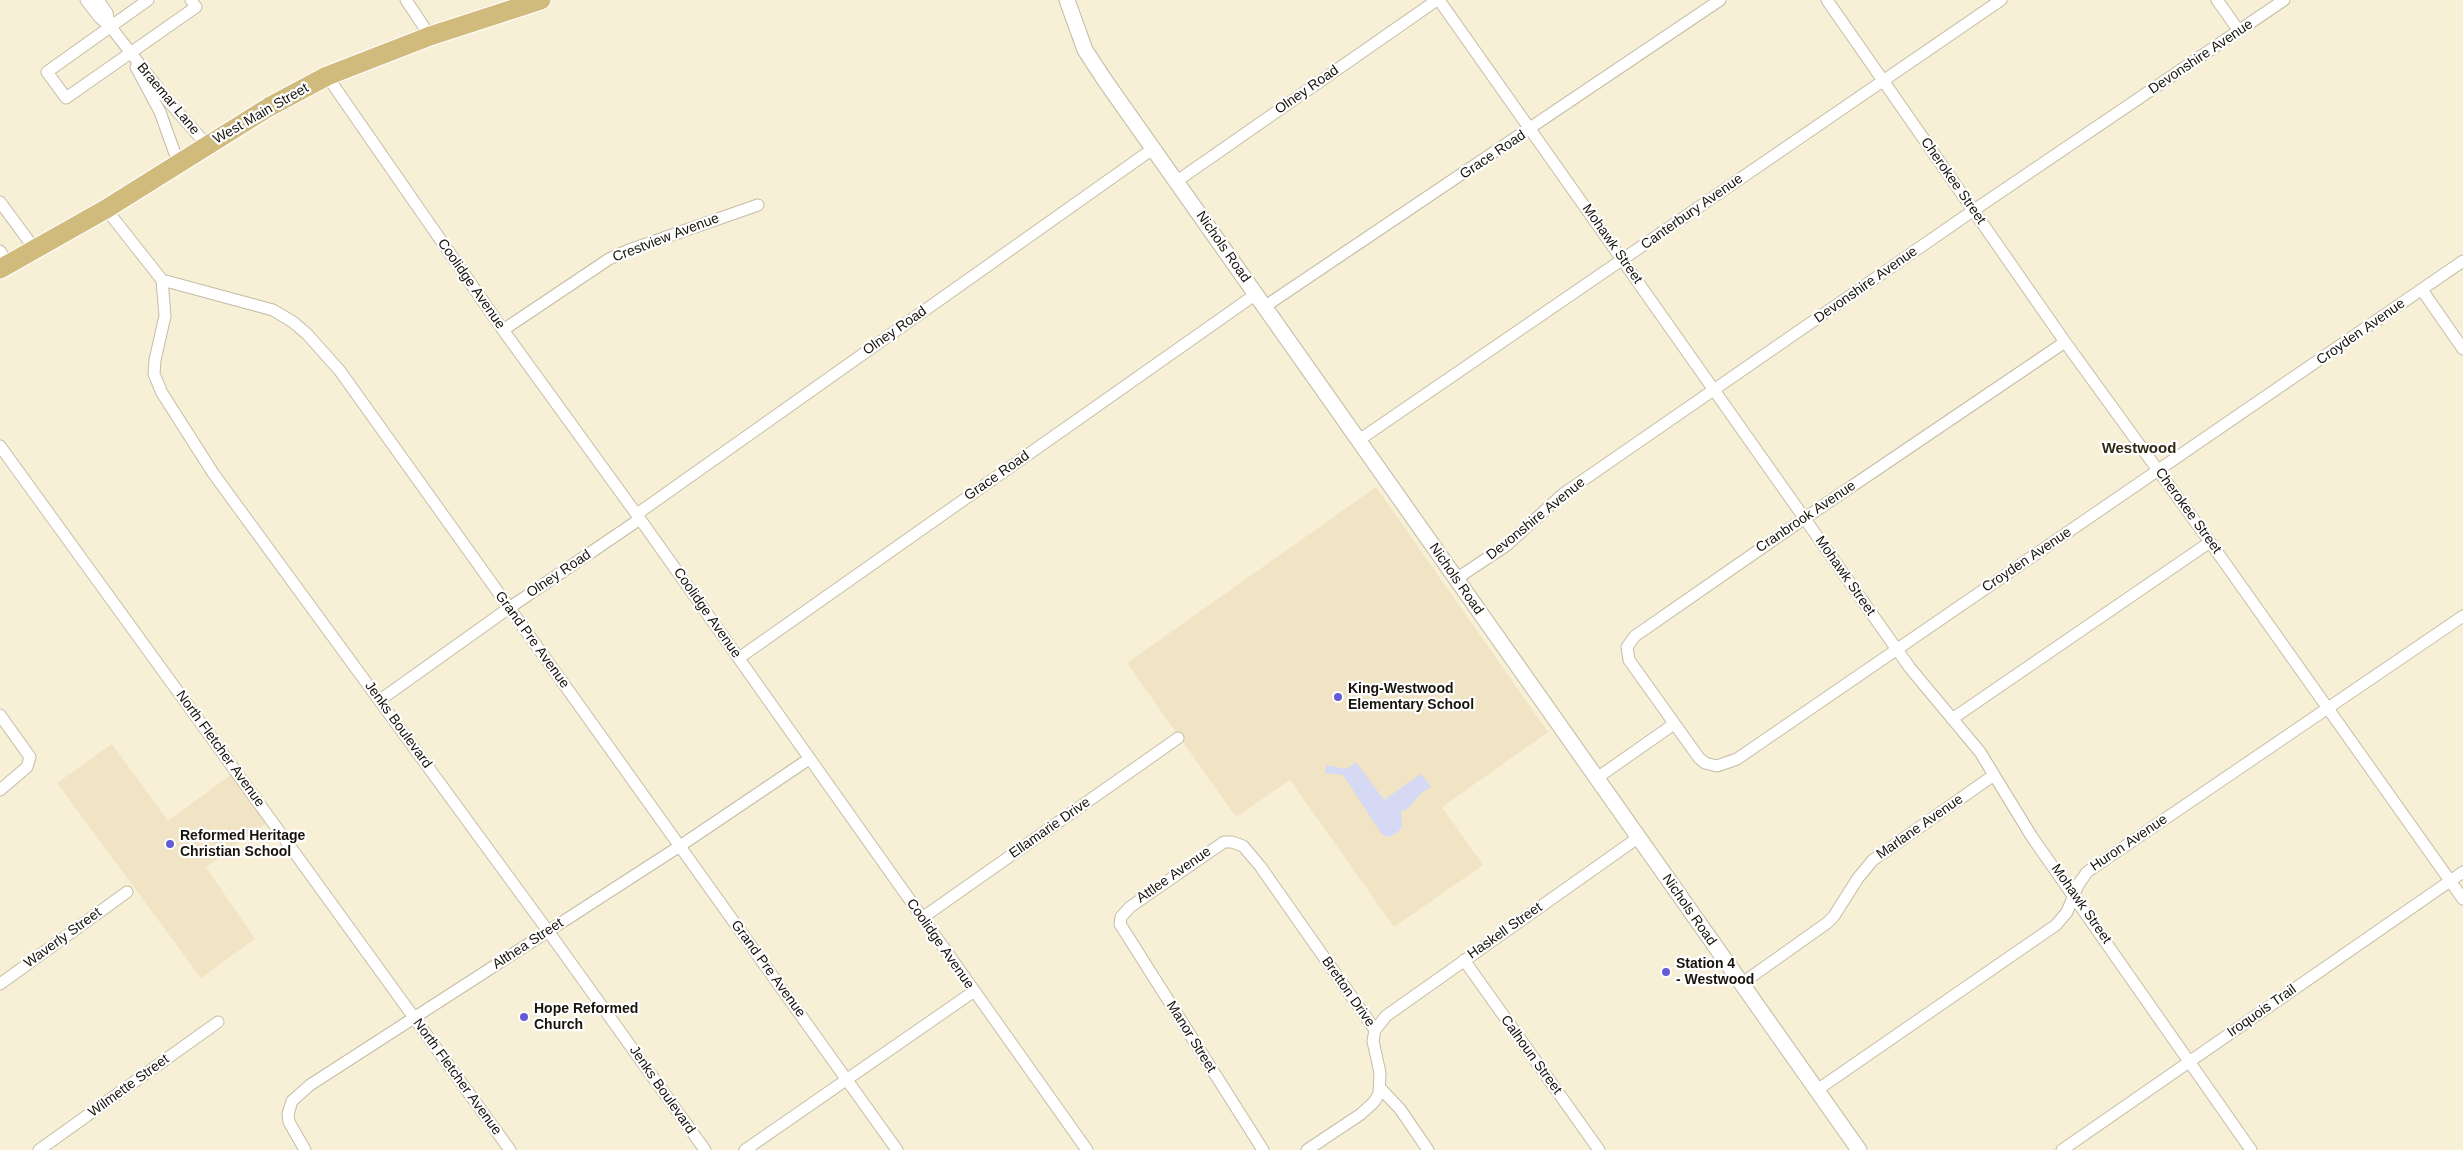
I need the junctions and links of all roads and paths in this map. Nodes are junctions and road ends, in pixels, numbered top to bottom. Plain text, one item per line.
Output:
1 (86, 0) edge
2 (98, 0) edge
3 (148, 0) edge
4 (406, 0) edge
5 (541, 0) edge
6 (1067, 0) edge
7 (1438, 0) edge
8 (1720, 0) edge
9 (1827, 0) edge
10 (2001, 0) edge
11 (2217, 0) edge
12 (2284, 0) edge
13 (193, 4) edge
14 (111, 26) junction
15 (2239, 31) junction
16 (430, 36) junction
17 (130, 54) junction
18 (326, 76) junction
19 (1883, 80) junction
20 (1530, 130) junction
21 (207, 145) junction
22 (1154, 148) junction
23 (178, 162) junction
24 (1177, 181) junction
25 (0, 202) edge
26 (758, 206) dead end
27 (106, 209) junction
28 (1974, 210) junction
29 (34, 248) junction
30 (1623, 259) junction
31 (3, 261) edge
32 (2463, 261) edge
33 (162, 280) junction
34 (2422, 290) junction
35 (1256, 294) junction
36 (1264, 308) junction
37 (503, 330) junction
38 (2065, 342) junction
39 (2463, 348) edge
40 (1714, 391) junction
41 (1359, 440) junction
42 (0, 446) edge
43 (2159, 471) junction
44 (639, 516) junction
45 (1804, 518) junction
46 (2210, 542) junction
47 (1456, 579) junction
48 (509, 608) junction
49 (2463, 616) edge
50 (1896, 648) junction
51 (739, 658) junction
52 (380, 700) junction
53 (2328, 710) junction
54 (0, 715) edge
55 (1952, 719) junction
56 (1674, 724) junction
57 (1178, 738) dead end
58 (809, 759) junction
59 (1994, 775) junction
60 (1597, 778) junction
61 (0, 790) edge
62 (1639, 838) junction
63 (1239, 844) joint
64 (680, 846) junction
65 (2463, 872) edge
66 (2450, 881) junction
67 (127, 892) dead end
68 (2074, 894) junction
69 (2463, 899) edge
70 (922, 918) junction
71 (1120, 924) joint
72 (548, 931) junction
73 (1464, 960) junction
74 (0, 984) edge
75 (1741, 984) junction
76 (973, 992) junction
77 (414, 1017) junction
78 (218, 1022) dead end
79 (1375, 1030) junction
80 (2189, 1062) junction
81 (846, 1079) junction
82 (1380, 1088) junction
83 (1818, 1090) junction
84 (39, 1150) edge
85 (305, 1150) edge
86 (510, 1150) edge
87 (705, 1150) edge
88 (745, 1150) edge
89 (897, 1150) edge
90 (1087, 1150) edge
91 (1263, 1150) edge
92 (1307, 1150) edge
93 (1428, 1150) edge
94 (1599, 1150) edge
95 (1859, 1150) edge
96 (2062, 1150) edge
97 (2251, 1150) edge

1 - 14 street, Braemar Lane
2 - 14 street, Braemar Lane
3 - 14 street
4 - 16 street
5 - 16 main road, West Main Street
6 - 22 street, Nichols Road
7 - 20 street, Mohawk Street
7 - 24 street, Olney Road
8 - 20 street, Grace Road
9 - 19 street, Cherokee Street
10 - 19 street, Canterbury Avenue
11 - 15 street
12 - 15 street, Devonshire Avenue
13 - 17 street
14 - 17 street, Braemar Lane
14 - 17 street
15 - 28 street, Devonshire Avenue
16 - 18 main road, West Main Street
17 - 21 street, Braemar Lane
17 - 23 street, Braemar Lane
18 - 21 main road, West Main Street
18 - 37 street, Coolidge Avenue
19 - 28 street, Cherokee Street
19 - 30 street, Canterbury Avenue
20 - 30 street, Mohawk Street
20 - 36 street, Grace Road
21 - 23 main road, West Main Street
22 - 24 street, Nichols Road
22 - 44 street, Olney Road
23 - 27 main road, West Main Street
24 - 35 street, Nichols Road
25 - 29 street
26 - 37 street, Crestview Avenue
27 - 29 main road, West Main Street
27 - 33 street
28 - 38 street, Cherokee Street
28 - 40 street, Devonshire Avenue
29 - 31 main road, West Main Street
30 - 40 street, Mohawk Street
30 - 41 street, Canterbury Avenue
32 - 34 street, Croyden Avenue
33 - 48 street, Grand Pre Avenue
33 - 52 street, Jenks Boulevard
34 - 39 street
34 - 43 street, Croyden Avenue
35 - 36 street, Nichols Road
35 - 51 street, Grace Road
36 - 41 street, Nichols Road
37 - 44 street, Coolidge Avenue
38 - 43 street, Cherokee Street
38 - 45 street, Cranbrook Avenue
40 - 45 street, Mohawk Street
40 - 47 street, Devonshire Avenue
41 - 47 street, Nichols Road
42 - 77 street, North Fletcher Avenue
43 - 46 street, Cherokee Street
43 - 50 street, Croyden Avenue
44 - 48 street, Olney Road
44 - 51 street, Coolidge Avenue
45 - 50 street, Mohawk Street
45 - 56 street, Cranbrook Avenue
46 - 53 street, Cherokee Street
46 - 55 street
47 - 60 street, Nichols Road
48 - 52 street, Olney Road
48 - 64 street, Grand Pre Avenue
49 - 53 street, Huron Avenue
50 - 55 street, Mohawk Street
50 - 56 street, Croyden Avenue
51 - 58 street, Coolidge Avenue
52 - 72 street, Jenks Boulevard
53 - 66 street, Cherokee Street
53 - 68 street, Huron Avenue
54 - 61 street
55 - 59 street, Mohawk Street
56 - 60 street
57 - 70 street, Ellamarie Drive
58 - 64 street, Althea Street
58 - 70 street, Coolidge Avenue
59 - 68 street, Mohawk Street
59 - 75 street, Marlane Avenue
60 - 62 street, Nichols Road
62 - 73 street, Haskell Street
62 - 75 street, Nichols Road
63 - 71 street, Attlee Avenue
63 - 79 street, Bretton Drive
64 - 72 street, Althea Street
64 - 81 street, Grand Pre Avenue
65 - 66 street, Iroquois Trail
66 - 69 street, Cherokee Street
66 - 80 street, Iroquois Trail
67 - 74 street, Waverly Street
68 - 80 street, Mohawk Street
68 - 83 street, Huron Avenue
70 - 76 street, Coolidge Avenue
71 - 91 street, Manor Street
72 - 77 street, Althea Street
72 - 87 street, Jenks Boulevard
73 - 79 street, Haskell Street
73 - 94 street, Calhoun Street
75 - 83 street, Nichols Road
76 - 81 street
76 - 90 street, Coolidge Avenue
77 - 85 street, Althea Street
77 - 86 street, North Fletcher Avenue
78 - 84 street, Wilmette Street
79 - 82 street, Bretton Drive
80 - 96 street, Iroquois Trail
80 - 97 street, Mohawk Street
81 - 88 street
81 - 89 street, Grand Pre Avenue
82 - 92 street
82 - 93 street
83 - 95 street, Nichols Road

